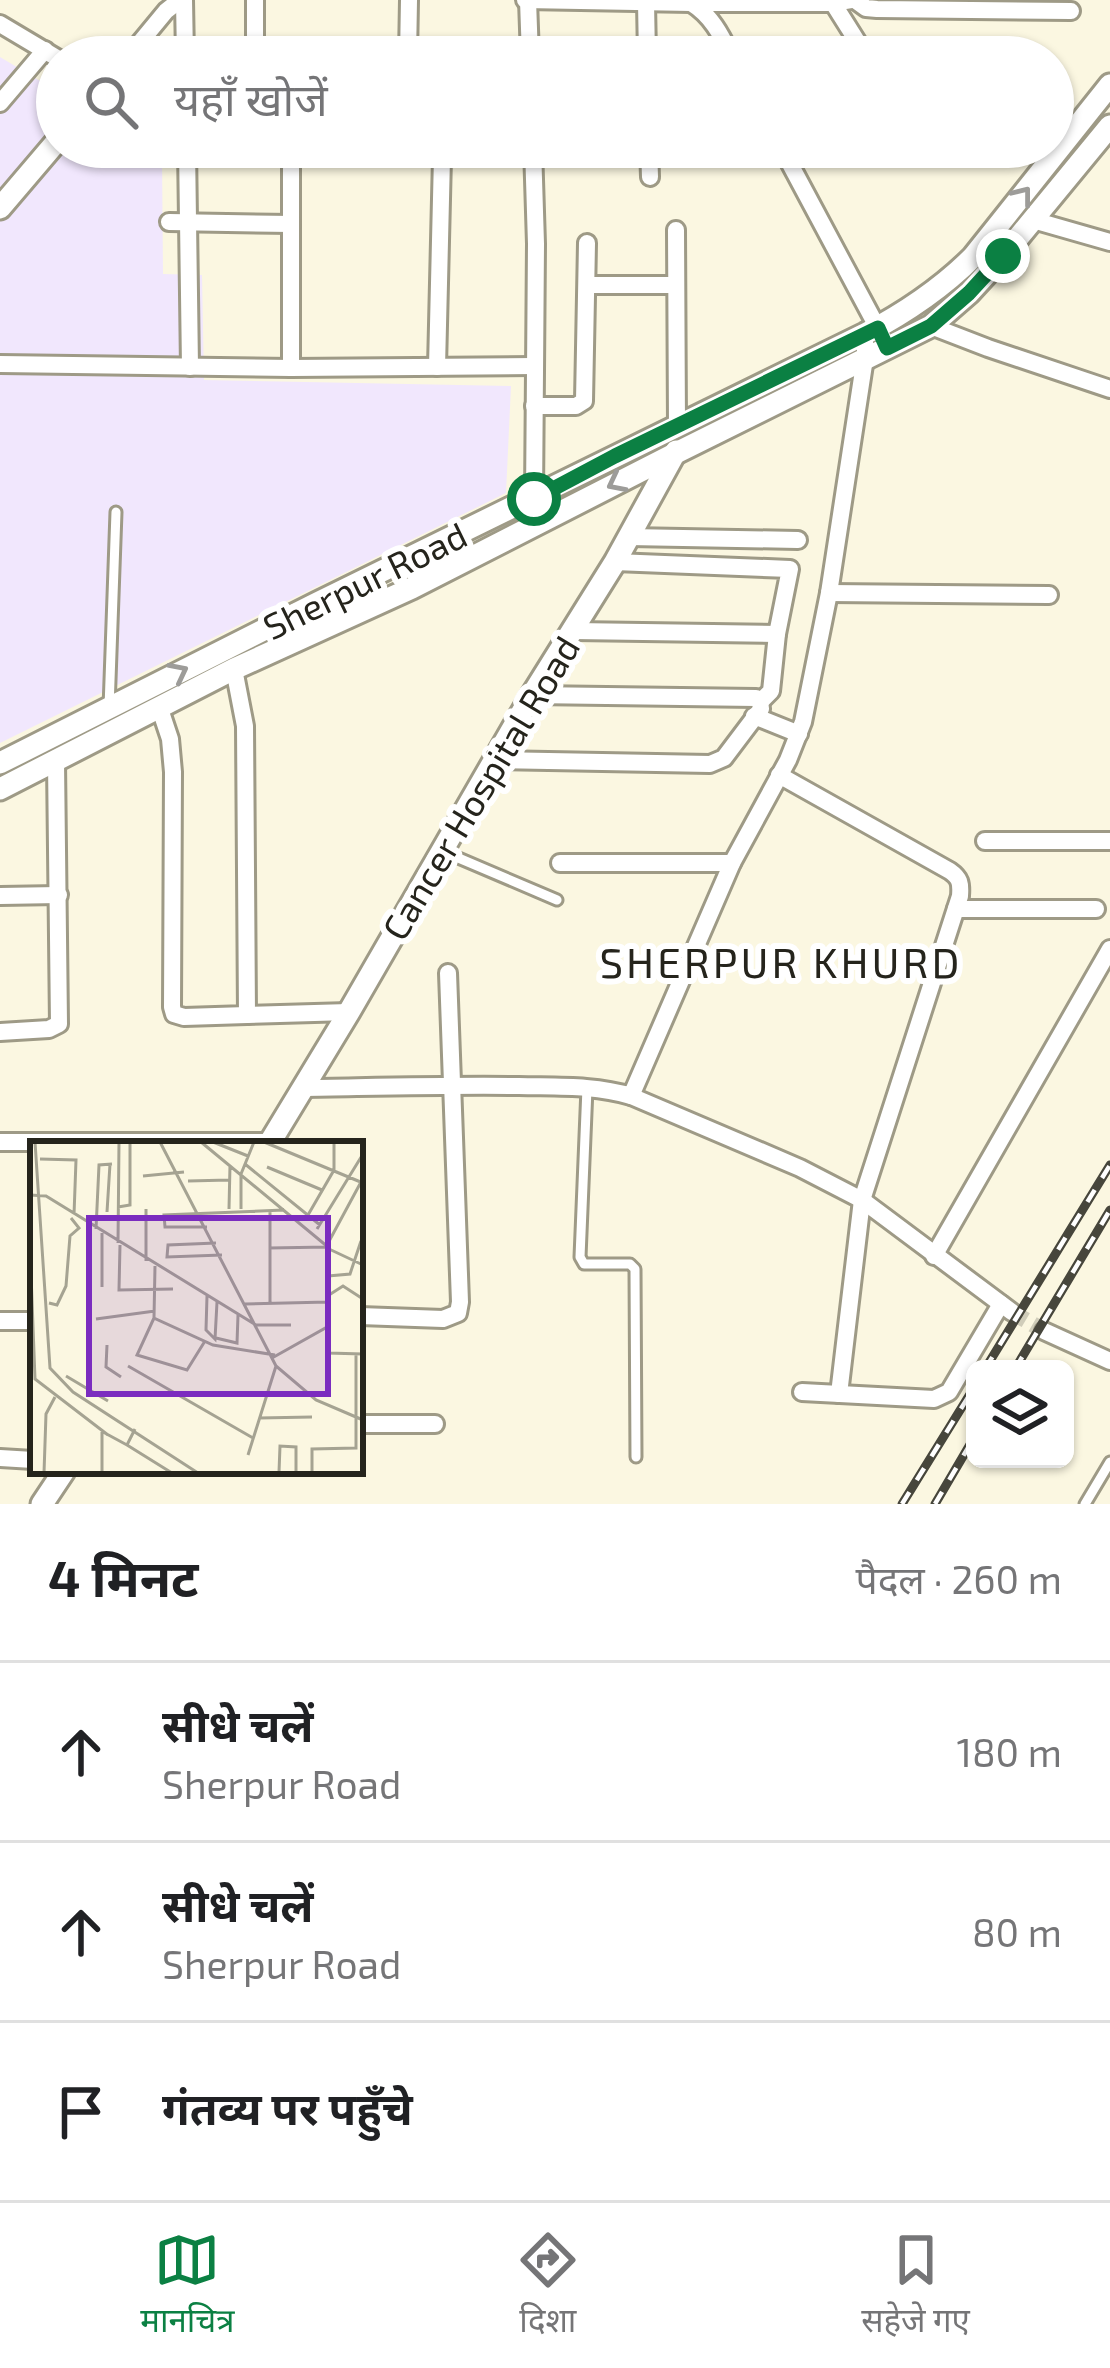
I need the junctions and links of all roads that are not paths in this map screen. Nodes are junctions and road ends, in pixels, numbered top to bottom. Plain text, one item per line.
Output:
1 (255, 0) edge
2 (409, 0) edge
3 (527, 0) edge
4 (178, 1) edge
5 (846, 1) edge
6 (646, 2) edge
7 (691, 3) edge
8 (1026, 5) edge
9 (1071, 11) dead end
10 (0, 24) edge
11 (147, 36) edge
12 (182, 36) edge
13 (255, 36) edge
14 (408, 36) edge
15 (529, 36) edge
16 (647, 36) edge
17 (721, 36) edge
18 (859, 36) edge
19 (36, 45) edge
20 (36, 68) edge
21 (1110, 85) edge
22 (0, 103) edge
23 (1110, 126) edge
24 (1074, 130) edge
25 (36, 166) edge
26 (184, 168) edge
27 (290, 168) edge
28 (442, 168) edge
29 (534, 168) edge
30 (650, 168) edge
31 (792, 168) edge
32 (1044, 168) edge
33 (650, 177) dead end
34 (0, 208) edge
35 (1033, 220) junction
36 (178, 222) junction
37 (290, 224) junction
38 (676, 230) dead end
39 (1110, 242) edge
40 (587, 243) dead end
41 (587, 285) junction
42 (676, 285) junction
43 (931, 326) junction
44 (877, 336) junction
45 (865, 358) junction
46 (0, 364) edge
47 (534, 366) junction
48 (190, 367) junction
49 (437, 367) junction
50 (290, 368) junction
51 (1110, 389) edge
52 (534, 406) junction
53 (677, 426) junction
54 (676, 452) junction
55 (534, 499) junction
56 (116, 512) dead end
57 (543, 521) junction
58 (629, 537) junction
59 (798, 540) dead end
60 (615, 562) junction
61 (829, 593) junction
62 (1049, 596) dead end
63 (574, 631) junction
64 (777, 634) junction
65 (234, 669) junction
66 (532, 695) junction
67 (159, 706) junction
68 (109, 708) junction
69 (757, 709) junction
70 (799, 734) junction
71 (494, 760) junction
72 (56, 762) junction
73 (0, 763) edge
74 (779, 775) junction
75 (0, 789) edge
76 (985, 841) dead end
77 (1110, 841) edge
78 (442, 851) junction
79 (560, 862) dead end
80 (732, 863) junction
81 (58, 895) junction
82 (0, 896) edge
83 (557, 900) dead end
84 (956, 909) junction
85 (1096, 909) dead end
86 (1110, 949) edge
87 (448, 973) dead end
88 (349, 1012) junction
89 (247, 1015) junction
90 (0, 1032) edge
91 (454, 1085) junction
92 (303, 1088) junction
93 (587, 1088) junction
94 (631, 1096) junction
95 (271, 1141) edge
96 (0, 1142) edge
97 (30, 1142) edge
98 (862, 1200) junction
99 (934, 1256) junction
100 (363, 1316) edge
101 (1044, 1331) tunnel mouth
102 (1110, 1360) edge
103 (802, 1392) dead end
104 (839, 1394) junction
105 (363, 1424) edge
106 (435, 1424) dead end
107 (637, 1457) dead end
108 (0, 1458) edge
109 (30, 1460) edge
110 (1110, 1462) edge
111 (62, 1474) edge
112 (42, 1504) edge
113 (1084, 1504) edge

1 - 13 street
2 - 14 street
3 - 6 street
3 - 15 street
4 - 11 street
4 - 12 street
5 - 7 street
5 - 8 street
5 - 18 street
6 - 7 street
6 - 16 street
7 - 17 street
8 - 9 street
10 - 19 street
20 - 22 street
24 -> 21 street, Sherpur Road
23 - 35 street, Sherpur Road
25 - 34 street
26 - 36 street
27 - 37 street
28 - 49 street
29 - 47 street
30 - 33 street
31 - 44 street
44 -> 32 street, Sherpur Road
35 - 39 street
35 - 43 street, Sherpur Road
36 - 37 street
36 - 48 street
37 - 50 street
38 - 42 street
40 - 41 street
41 - 42 street
41 - 52 street
42 - 53 street
43 - 44 street, Sherpur Road
43 - 51 street
44 - 45 street, Sherpur Road
44 - 53 street, Sherpur Road
45 - 54 street, Sherpur Road
45 - 61 street
46 - 48 street
47 - 49 street
47 - 52 street
48 - 50 street
49 - 50 street
52 - 55 street
53 - 54 street, Cancer Hospital Road
53 - 55 street, Sherpur Road
54 -> 57 street, Sherpur Road
54 - 58 street, Cancer Hospital Road
55 - 57 street
68 -> 55 street, Sherpur Road
56 - 68 lane
57 - 65 street, Sherpur Road
58 - 59 street
58 - 60 street, Cancer Hospital Road
60 - 63 street, Cancer Hospital Road
60 - 64 street
61 - 62 street
61 - 70 street
63 - 64 street
63 - 66 street, Cancer Hospital Road
64 - 69 street
65 - 67 street, Sherpur Road
65 - 89 street
66 - 69 street
66 - 71 street, Cancer Hospital Road
67 - 72 street, Sherpur Road
67 - 89 street
68 - 73 street, Sherpur Road
69 - 70 street
69 - 71 street
70 - 74 street
71 - 78 street, Cancer Hospital Road
72 - 75 street, Sherpur Road
72 - 81 street
74 - 80 street
74 - 84 street
76 - 77 street
78 - 83 lane
78 - 88 street, Cancer Hospital Road
79 - 80 street
80 - 94 street
81 - 82 street
81 - 90 street
84 - 85 street
84 - 98 street
86 - 99 street
87 - 91 street
88 - 89 street
88 - 92 street, Cancer Hospital Road
91 - 92 street
91 - 93 street
91 - 100 street
92 - 95 street, Cancer Hospital Road
93 - 94 street
93 - 107 lane
94 - 98 street
96 - 97 street
98 - 99 street
98 - 104 street
99 - 104 street
101 - 102 street
103 - 104 street
105 - 106 street
108 - 109 street
110 - 113 lane
111 - 112 street

